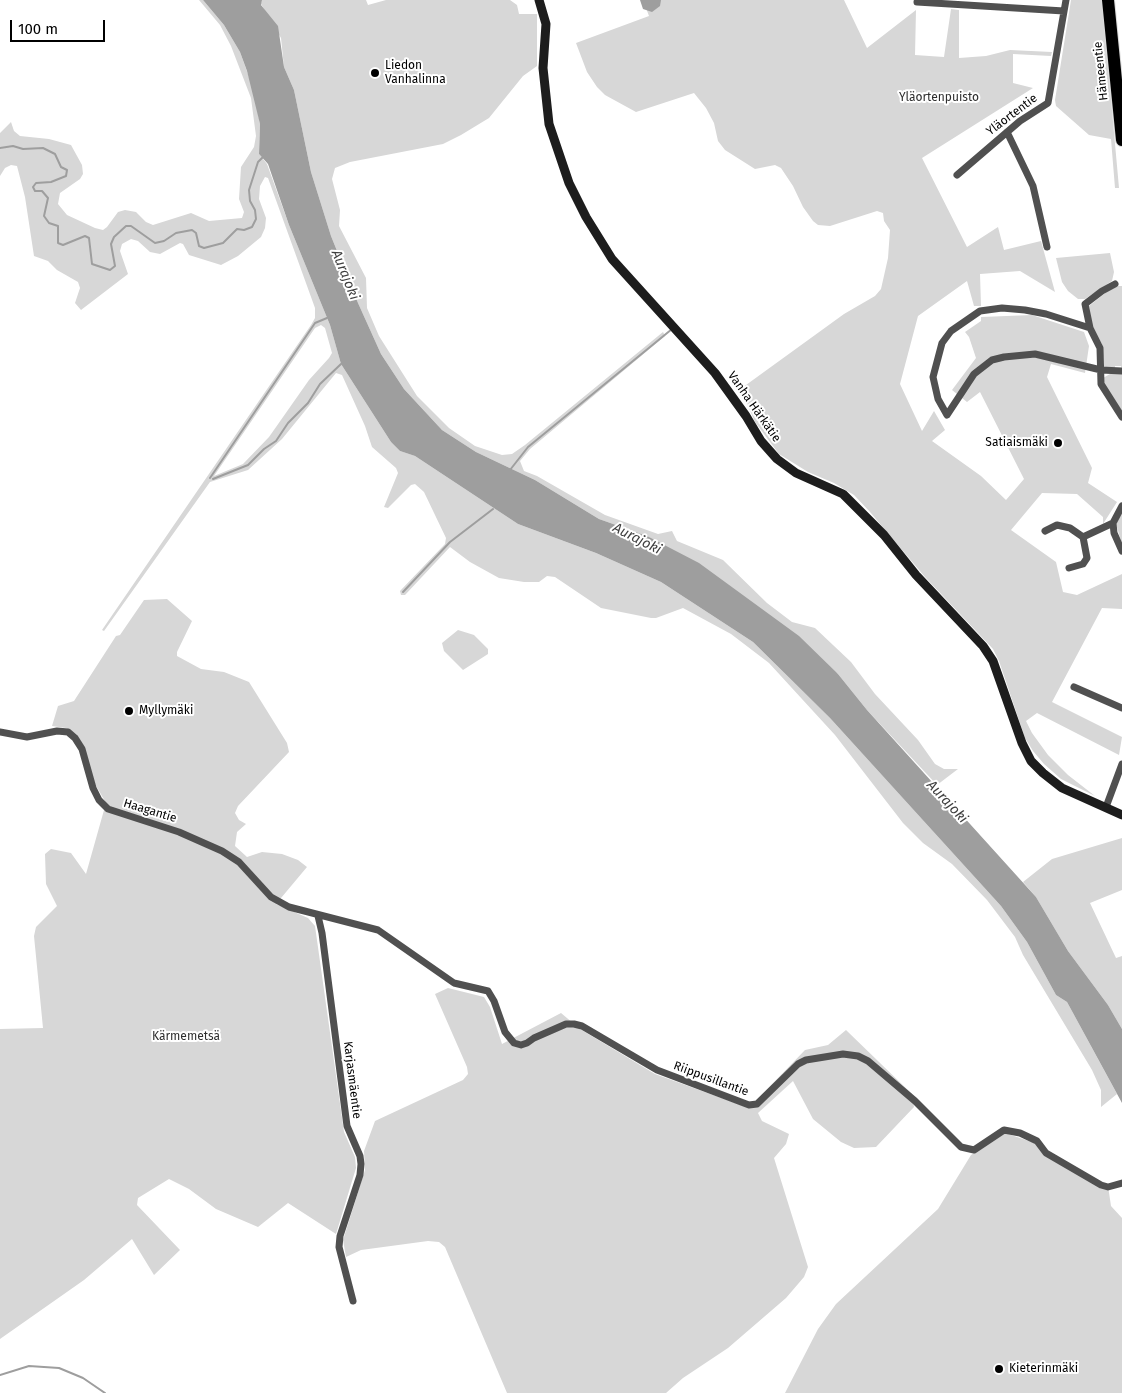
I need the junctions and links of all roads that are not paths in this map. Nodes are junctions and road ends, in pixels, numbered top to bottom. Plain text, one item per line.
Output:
1 (539, 0) edge
2 (1066, 0) edge
3 (1108, 0) edge
4 (918, 2) dead end
5 (1064, 11) junction
6 (1008, 132) junction
7 (1122, 140) edge
8 (958, 175) dead end
9 (1047, 247) dead end
10 (1115, 284) dead end
11 (1090, 328) junction
12 (1101, 370) junction
13 (1122, 371) edge
14 (1122, 417) edge
15 (1122, 506) edge
16 (1113, 523) junction
17 (1045, 531) dead end
18 (1083, 537) junction
19 (1122, 551) edge
20 (1069, 568) dead end
21 (1074, 686) dead end
22 (1122, 708) edge
23 (0, 732) edge
24 (1122, 764) edge
25 (1106, 807) junction
26 (1122, 815) edge
27 (318, 916) junction
28 (1122, 1183) edge
29 (353, 1301) dead end

1 - 25 street, Vanha Härkätie
2 - 5 street, Yläortentie
3 - 7 highway, Hämeentie
4 - 5 street
5 - 6 street, Yläortentie
6 - 8 street, Yläortentie
6 - 9 street
10 - 11 street
11 - 12 street
11 - 12 street
12 - 13 street
12 - 14 street
15 - 16 street
16 - 18 street
16 - 19 street
17 - 18 street
18 - 20 street
21 - 22 street
23 - 27 street, Haagantie
24 - 25 street
25 - 26 street, Vanha Härkätie
27 - 28 street, Riippusillantie
27 - 29 street, Karjasmäentie

